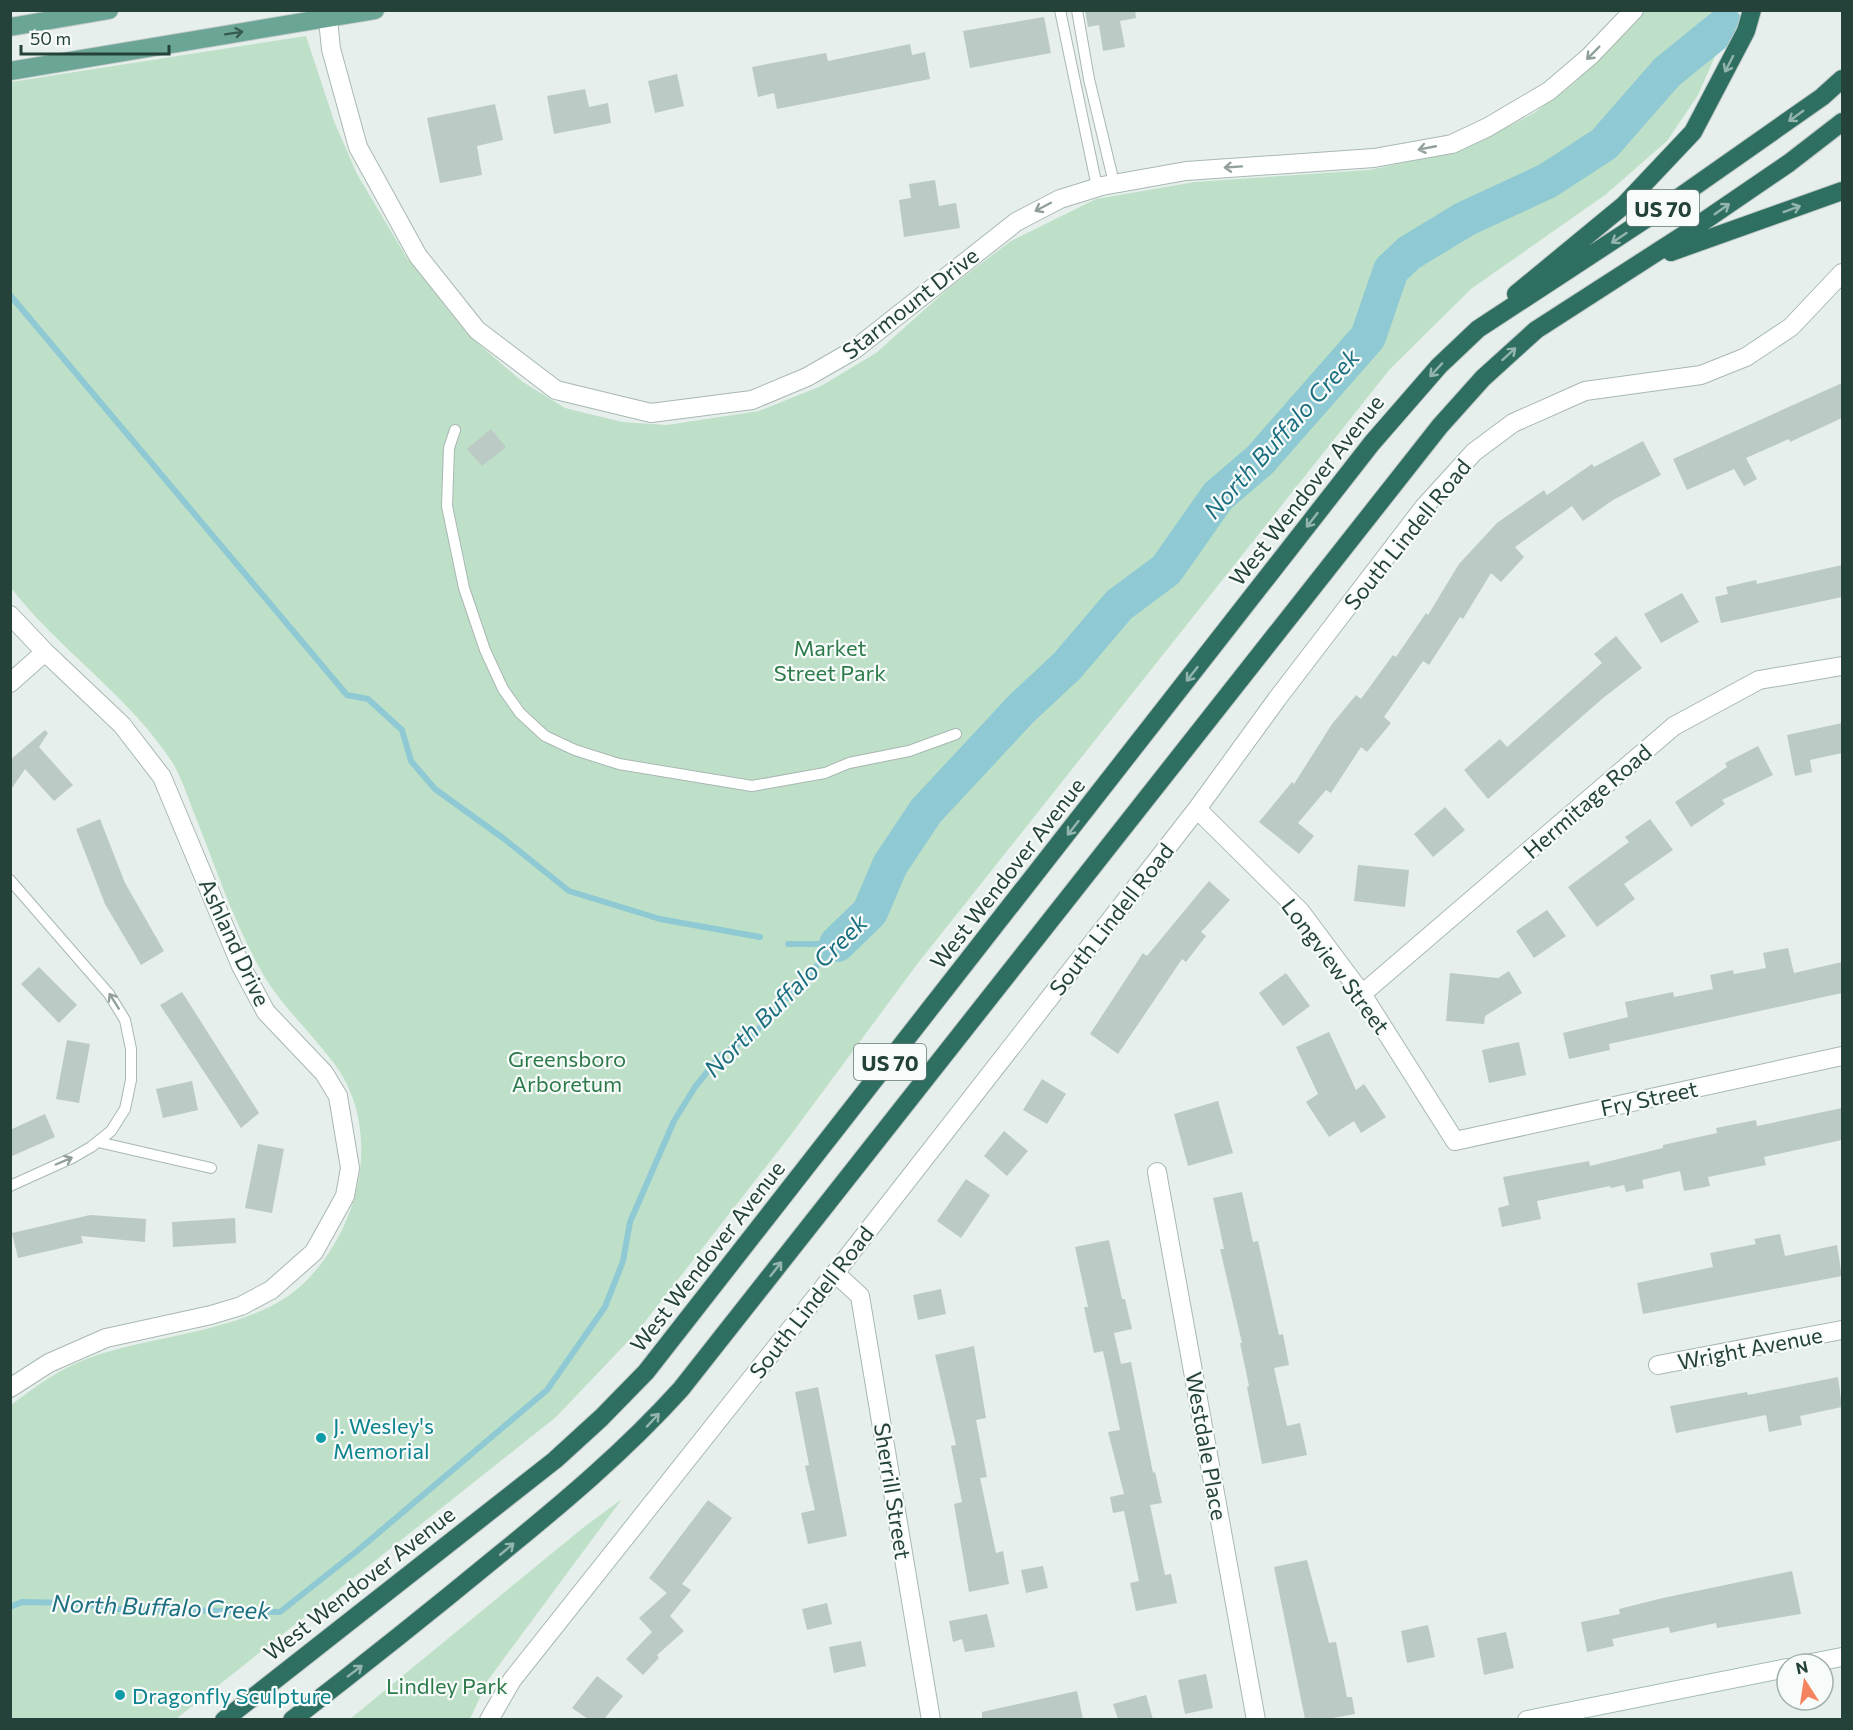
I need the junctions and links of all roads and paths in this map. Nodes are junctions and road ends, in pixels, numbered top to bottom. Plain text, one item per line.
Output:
1 (109, 10) edge
2 (375, 10) edge
3 (1060, 10) edge
4 (1077, 10) edge
5 (1634, 10) edge
6 (1752, 10) edge
7 (328, 14) edge
8 (10, 27) edge
9 (10, 70) edge
10 (1842, 80) edge
11 (1842, 122) edge
12 (1106, 185) junction
13 (1842, 191) edge
14 (1638, 264) junction
15 (1842, 273) edge
16 (1478, 329) junction
17 (455, 429) dead end
18 (10, 615) edge
19 (45, 652) junction
20 (1842, 666) edge
21 (10, 683) edge
22 (956, 734) dead end
23 (1197, 809) junction
24 (10, 880) edge
25 (1362, 994) junction
26 (1842, 1056) edge
27 (1455, 1141) joint
28 (98, 1142) junction
29 (211, 1168) dead end
30 (1158, 1172) dead end
31 (10, 1186) edge
32 (835, 1273) junction
33 (1842, 1330) edge
34 (1658, 1365) dead end
35 (10, 1388) edge
36 (1775, 1671) edge
37 (1562, 1717) edge
38 (224, 1719) edge
39 (292, 1719) edge
40 (489, 1719) edge
41 (931, 1719) edge
42 (1256, 1719) edge
43 (1527, 1719) edge

1 - 8 main road
2 - 7 main road
3 - 12 lane
4 - 12 lane
5 -> 12 street, Starmount Drive
6 -> 16 highway
9 -> 7 main road
12 -> 7 street, Starmount Drive
10 -> 16 highway, West Wendover Avenue / US 70
14 -> 11 highway, US 70
14 -> 13 highway
39 -> 14 highway, US 70
15 - 23 street, South Lindell Road
16 -> 38 highway, West Wendover Avenue / US 70
17 - 22 lane
18 - 19 street, Ashland Drive
19 - 21 street
19 - 35 street, Ashland Drive
20 - 25 street, Hermitage Road
23 - 25 street, Longview Street
23 - 32 street, South Lindell Road
28 -> 24 lane
25 - 27 street, Longview Street
26 - 27 street, Fry Street
28 - 29 lane
31 -> 28 lane
30 - 42 street, Westdale Place
32 - 40 street, South Lindell Road
32 - 41 street, Sherrill Street
33 - 34 street, Wright Avenue
36 - 37 street
37 - 43 street

